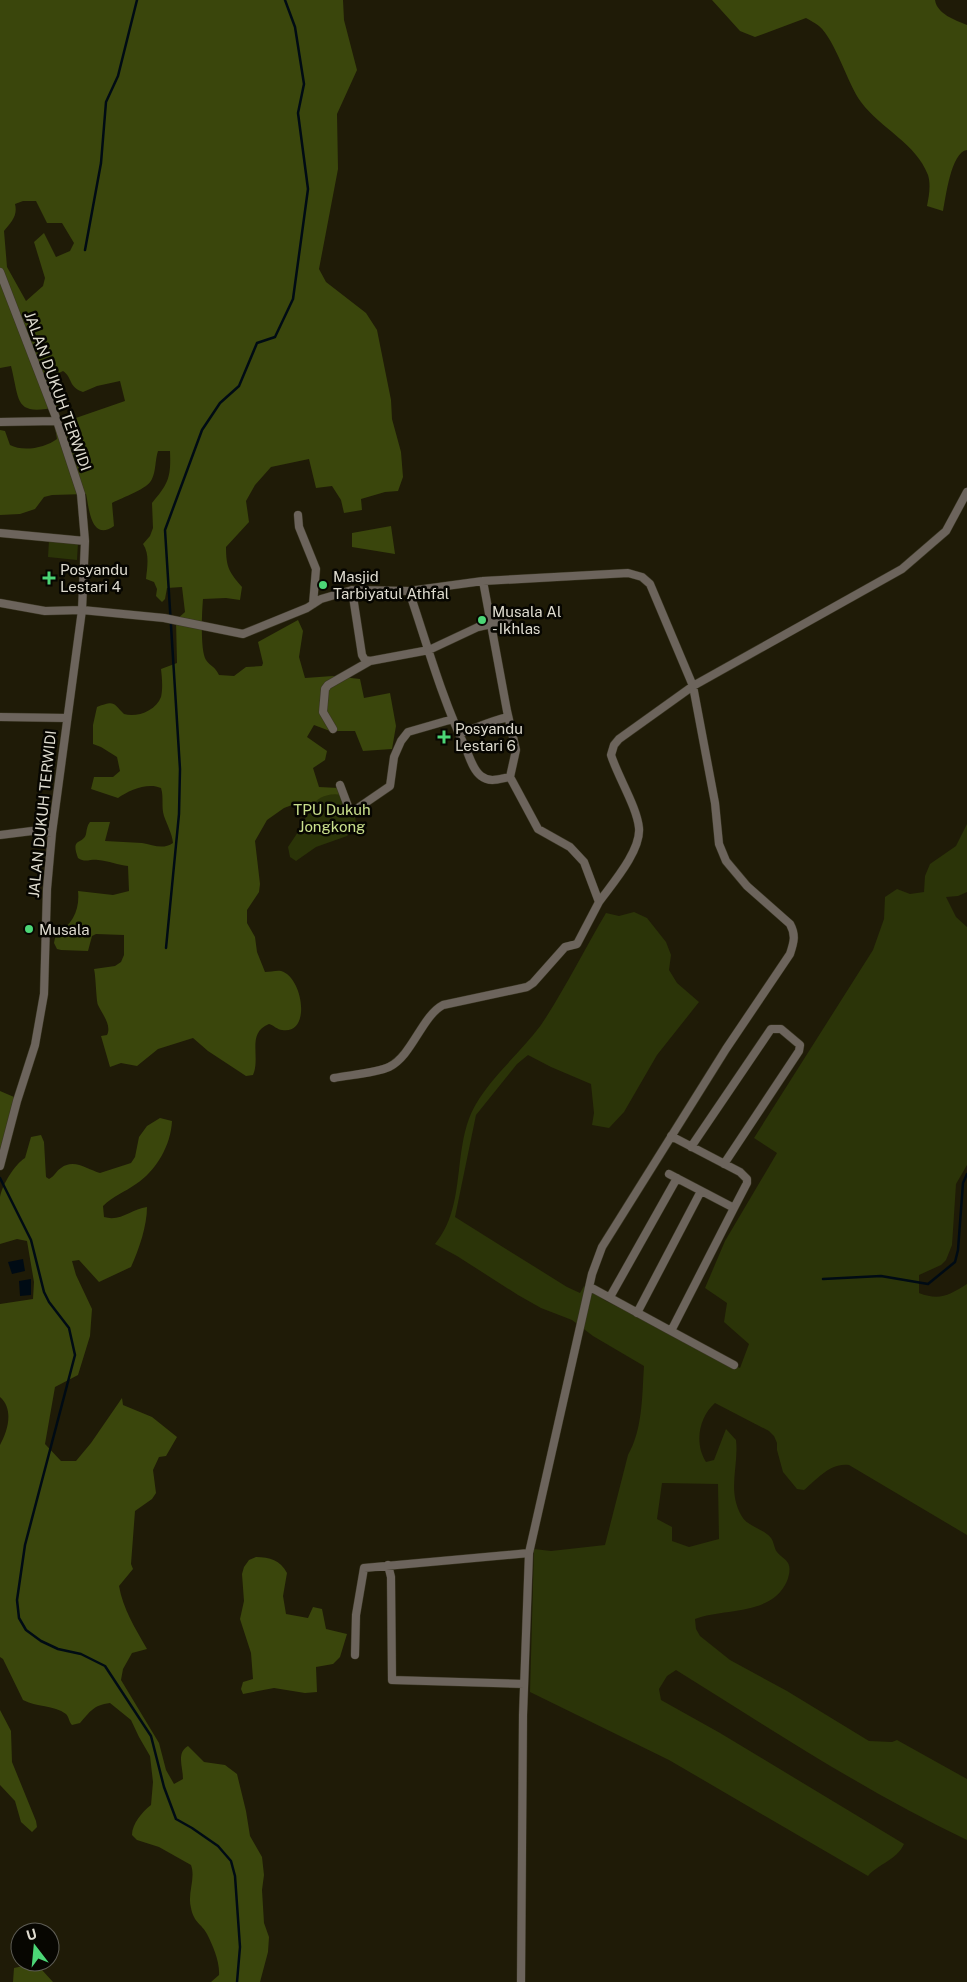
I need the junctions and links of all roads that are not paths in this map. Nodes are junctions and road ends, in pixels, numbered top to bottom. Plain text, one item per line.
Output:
1 (0, 272) edge
2 (57, 421) junction
3 (0, 422) edge
4 (967, 492) edge
5 (298, 515) dead end
6 (0, 533) edge
7 (85, 542) junction
8 (483, 582) junction
9 (352, 590) junction
10 (409, 591) junction
11 (0, 602) edge
12 (313, 604) junction
13 (82, 610) junction
14 (508, 620) dead end
15 (492, 624) junction
16 (429, 650) junction
17 (370, 661) junction
18 (693, 686) junction
19 (0, 717) edge
20 (508, 717) junction
21 (67, 718) junction
22 (453, 719) junction
23 (333, 729) dead end
24 (458, 734) junction
25 (510, 777) junction
26 (340, 785) dead end
27 (52, 832) junction
28 (0, 835) edge
29 (599, 902) junction
30 (334, 1078) dead end
31 (671, 1136) junction
32 (691, 1147) junction
33 (724, 1164) junction
34 (0, 1166) edge
35 (669, 1174) dead end
36 (677, 1178) junction
37 (701, 1191) junction
38 (734, 1208) junction
39 (590, 1286) junction
40 (610, 1298) junction
41 (637, 1312) junction
42 (671, 1331) junction
43 (734, 1365) dead end
44 (529, 1553) junction
45 (388, 1564) junction
46 (355, 1655) dead end
47 (524, 1684) junction
48 (521, 1982) edge

1 - 2 street, JALAN DUKUH TERWIDI
2 - 3 street
2 - 7 street, JALAN DUKUH TERWIDI
4 - 18 street
5 - 12 street
6 - 7 street
7 - 13 street, JALAN DUKUH TERWIDI
8 - 10 street
8 - 15 street
8 - 18 street
9 - 10 street
9 - 12 street
9 - 17 street
10 - 16 street
11 - 13 street
12 - 13 street
13 - 21 street, JALAN DUKUH TERWIDI
14 - 15 street
15 - 16 street
15 - 20 street
16 - 17 street
16 - 22 street
17 - 23 street
18 - 29 street
18 - 31 street
19 - 21 street
20 - 24 street
20 - 25 street
21 - 27 street, JALAN DUKUH TERWIDI
22 - 24 street
22 - 26 street
24 - 25 street
25 - 29 street
27 - 28 street
27 - 34 street, JALAN DUKUH TERWIDI
29 - 30 street
31 - 32 street
31 - 39 street
32 - 33 street
32 - 33 street
33 - 38 street
35 - 36 street
36 - 37 street
36 - 40 street
37 - 38 street
37 - 41 street
38 - 42 street
39 - 40 street
39 - 44 street
40 - 41 street
41 - 42 street
42 - 43 street
44 - 45 street
44 - 47 street
45 - 46 street
45 - 47 street
47 - 48 street

